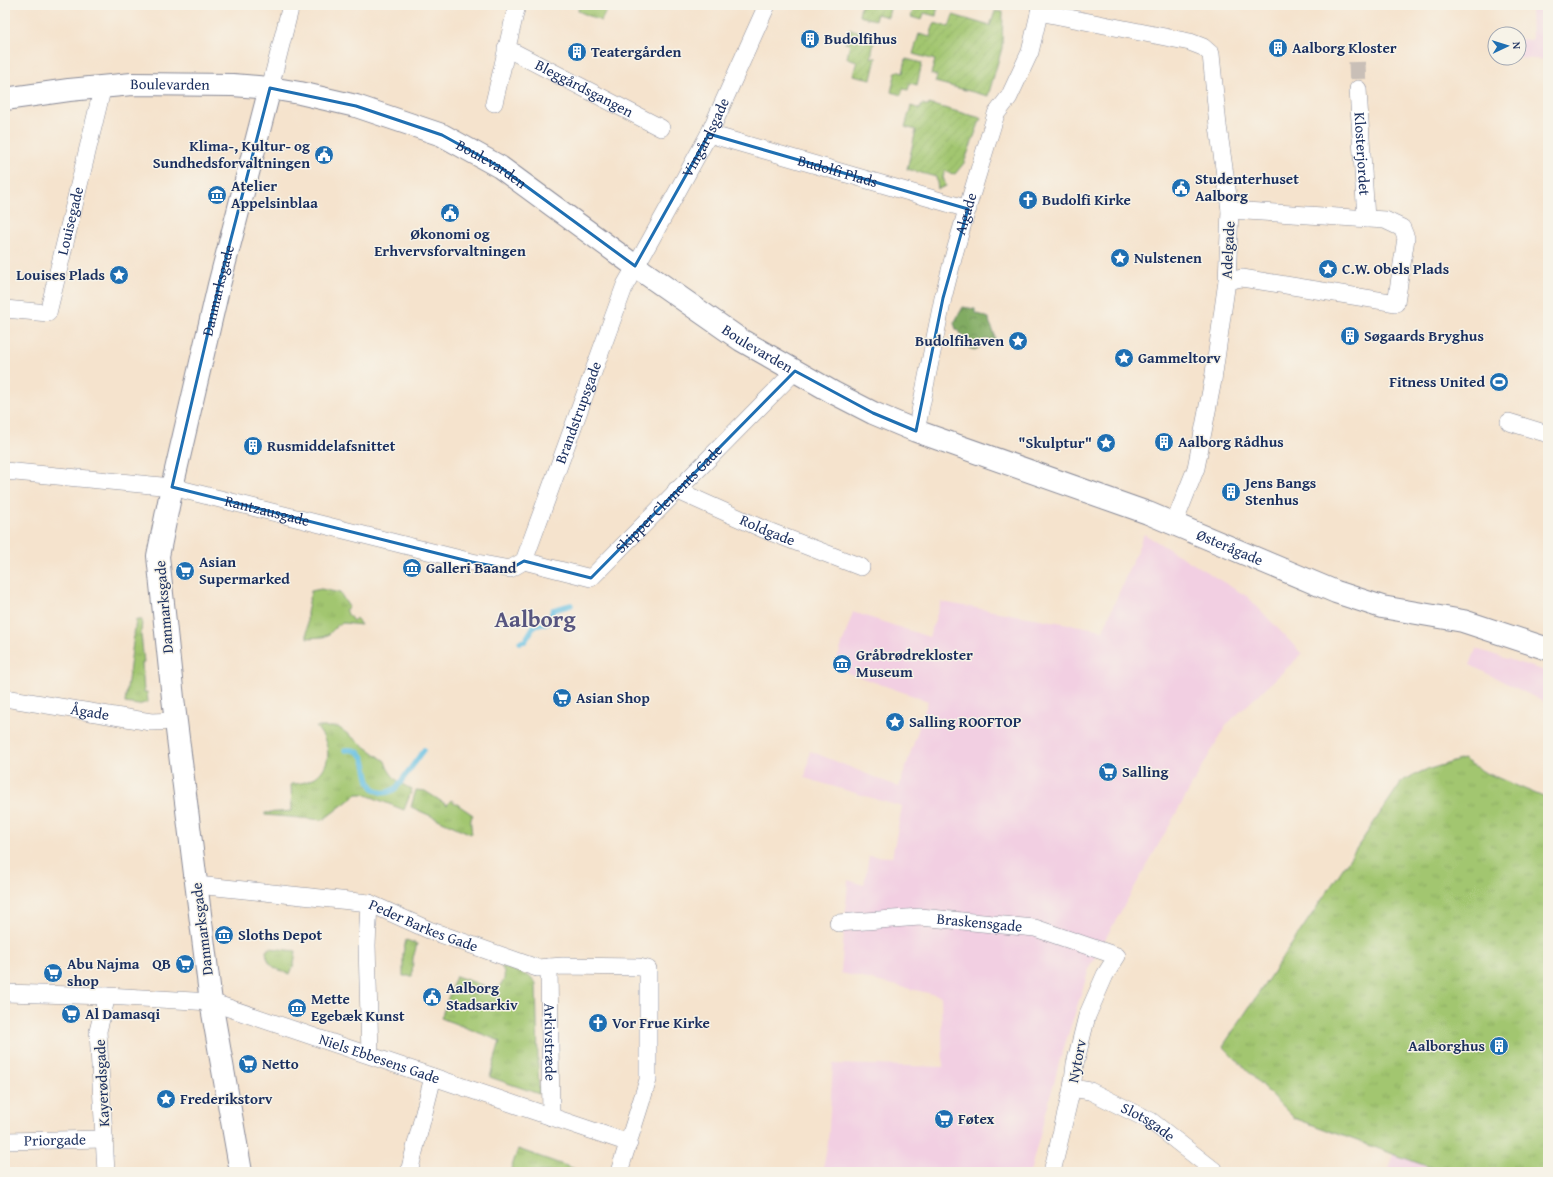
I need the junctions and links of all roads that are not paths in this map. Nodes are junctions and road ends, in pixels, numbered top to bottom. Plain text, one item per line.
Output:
1 (292, 5) edge
2 (517, 5) edge
3 (768, 5) edge
4 (1040, 9) edge
5 (506, 48) junction
6 (103, 86) junction
7 (270, 88) junction
8 (1358, 89) tunnel mouth
9 (5, 100) edge
10 (494, 103) dead end
11 (661, 128) dead end
12 (709, 134) junction
13 (968, 209) junction
14 (1230, 210) junction
15 (1366, 219) junction
16 (635, 266) junction
17 (1227, 281) junction
18 (5, 309) edge
19 (795, 371) junction
20 (1509, 422) dead end
21 (916, 431) junction
22 (1548, 434) edge
23 (5, 471) edge
24 (172, 487) junction
25 (676, 490) junction
26 (1174, 524) junction
27 (524, 561) junction
28 (861, 567) dead end
29 (1548, 649) edge
30 (5, 698) edge
31 (176, 721) junction
32 (197, 885) junction
33 (368, 903) junction
34 (838, 923) dead end
35 (1117, 956) joint
36 (548, 967) junction
37 (5, 993) edge
38 (107, 996) junction
39 (210, 1002) junction
40 (370, 1054) junction
41 (434, 1077) junction
42 (1072, 1088) junction
43 (551, 1117) junction
44 (105, 1139) junction
45 (5, 1141) edge
46 (629, 1143) junction
47 (106, 1172) edge
48 (241, 1172) edge
49 (409, 1172) edge
50 (619, 1172) edge
51 (1052, 1172) edge
52 (1216, 1172) edge

1 - 7 street, Danmarksgade
2 - 5 street
3 - 12 street, Vingårdsgade
4 - 13 street, Algade
4 - 14 street, Adelgade
5 - 10 street
5 - 11 street, Bleggårdsgangen
6 - 7 street, Boulevarden
6 - 9 street, Boulevarden
6 - 18 street, Louisegade
7 - 16 street, Boulevarden
7 - 24 street, Danmarksgade
8 - 15 street, Klosterjordet
12 - 13 street, Budolfi Plads
12 - 16 street, Vingårdsgade
13 - 21 street, Algade
14 - 15 street
14 - 17 street, Adelgade
15 - 17 street
16 - 19 street, Boulevarden
16 - 27 street, Brandstrupsgade
17 - 26 street, Adelgade
19 - 21 street, Boulevarden
19 - 25 street, Skipper Clements Gade
20 - 22 street
21 - 26 street, Østerågade
23 - 24 street, Rantzausgade
24 - 27 street, Rantzausgade
24 - 31 street, Danmarksgade
25 - 27 street, Skipper Clements Gade
25 - 28 street, Roldgade
26 - 29 street, Østerågade
30 - 31 street, Ågade
31 - 32 street, Danmarksgade
32 - 33 street, Peder Barkes Gade
32 - 39 street, Danmarksgade
33 - 36 street, Peder Barkes Gade
33 - 40 street
34 - 35 street, Braskensgade
35 - 42 street, Nytorv
36 - 43 street, Arkivstræde
36 - 46 street, Peder Barkes Gade
37 - 38 street, Niels Ebbesens Gade
38 - 39 street, Niels Ebbesens Gade
38 - 44 street, Kayerødsgade
39 - 40 street, Niels Ebbesens Gade
39 - 48 street, Danmarksgade
40 - 41 street, Niels Ebbesens Gade
41 - 43 street, Niels Ebbesens Gade
41 - 49 street
42 - 51 street, Nytorv
42 - 52 street, Slotsgade
43 - 46 street, Niels Ebbesens Gade
44 - 45 street, Priorgade
44 - 47 street, Kayerødsgade
46 - 50 street

